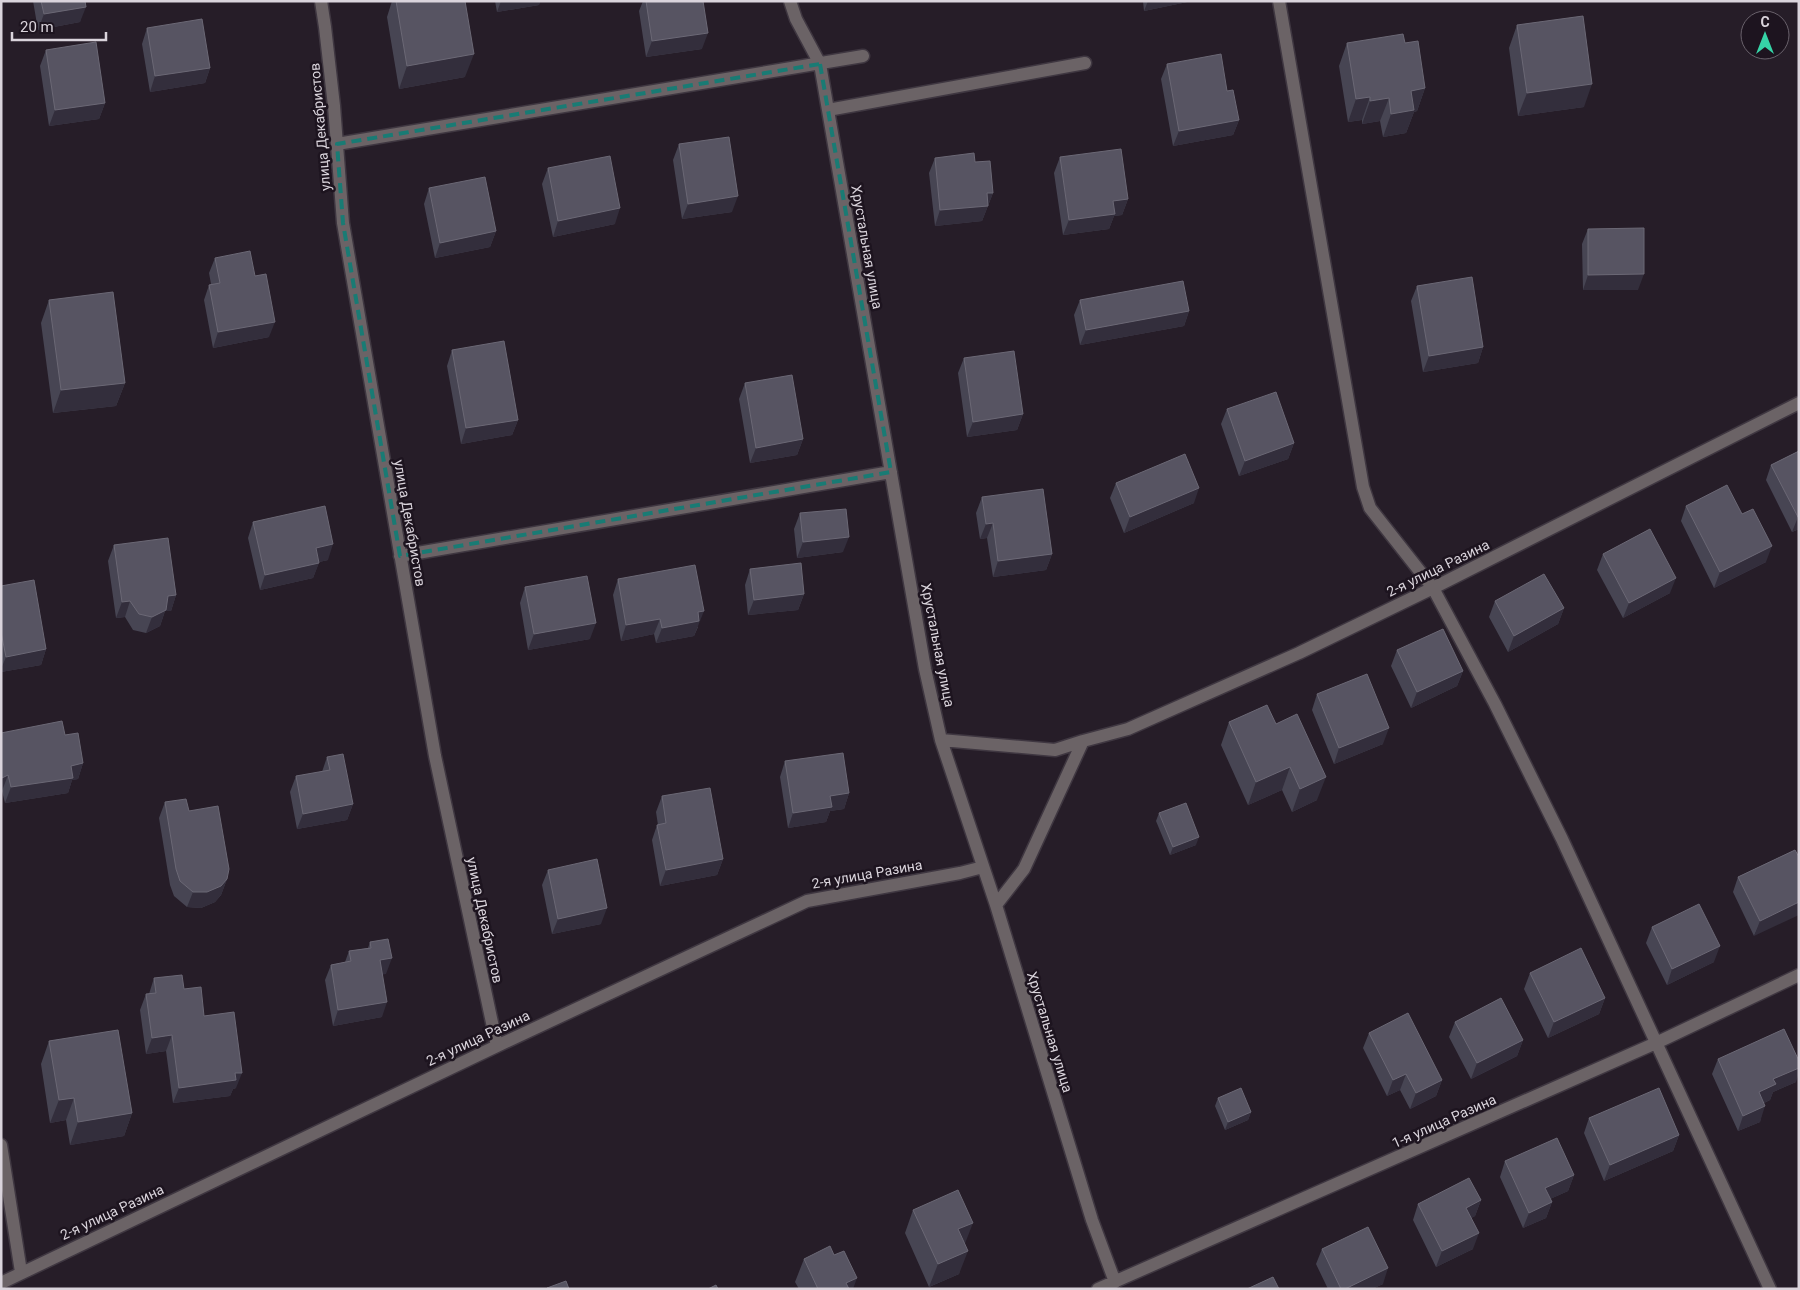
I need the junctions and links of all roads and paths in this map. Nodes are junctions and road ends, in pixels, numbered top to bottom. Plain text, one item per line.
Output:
1 (321, 1) edge
2 (790, 1) edge
3 (1279, 1) edge
4 (863, 56) dead end
5 (1086, 63) dead end
6 (820, 64) junction
7 (828, 110) junction
8 (337, 144) junction
9 (1799, 404) edge
10 (891, 472) junction
11 (400, 556) junction
12 (1433, 588) junction
13 (941, 740) junction
14 (1083, 741) junction
15 (983, 867) junction
16 (996, 905) junction
17 (1799, 975) edge
18 (1656, 1043) junction
19 (498, 1046) junction
20 (1, 1144) edge
21 (21, 1272) junction
22 (1115, 1282) junction
23 (1, 1283) edge
24 (1098, 1289) edge
25 (1770, 1289) edge

1 - 8 street, улица Декабристов
2 - 6 street, Хрустальная улица
3 - 12 street
4 - 6 street
5 - 7 street
6 - 7 street, Хрустальная улица
6 - 8 street
7 - 10 street, Хрустальная улица
8 - 11 street, улица Декабристов
9 - 12 street, 2-я улица Разина
10 - 11 street
10 - 13 street, Хрустальная улица
11 - 19 street, улица Декабристов
12 - 14 street, 2-я улица Разина
12 - 18 street
13 - 14 street, 2-я улица Разина
13 - 15 street, Хрустальная улица
14 - 16 street
15 - 16 street, Хрустальная улица
15 - 19 street, 2-я улица Разина
16 - 22 street, Хрустальная улица
17 - 18 street, 1-я улица Разина
18 - 22 street, 1-я улица Разина
18 - 25 street
19 - 21 street, 2-я улица Разина
20 - 21 street
21 - 23 street, 2-я улица Разина
22 - 24 street, 1-я улица Разина

